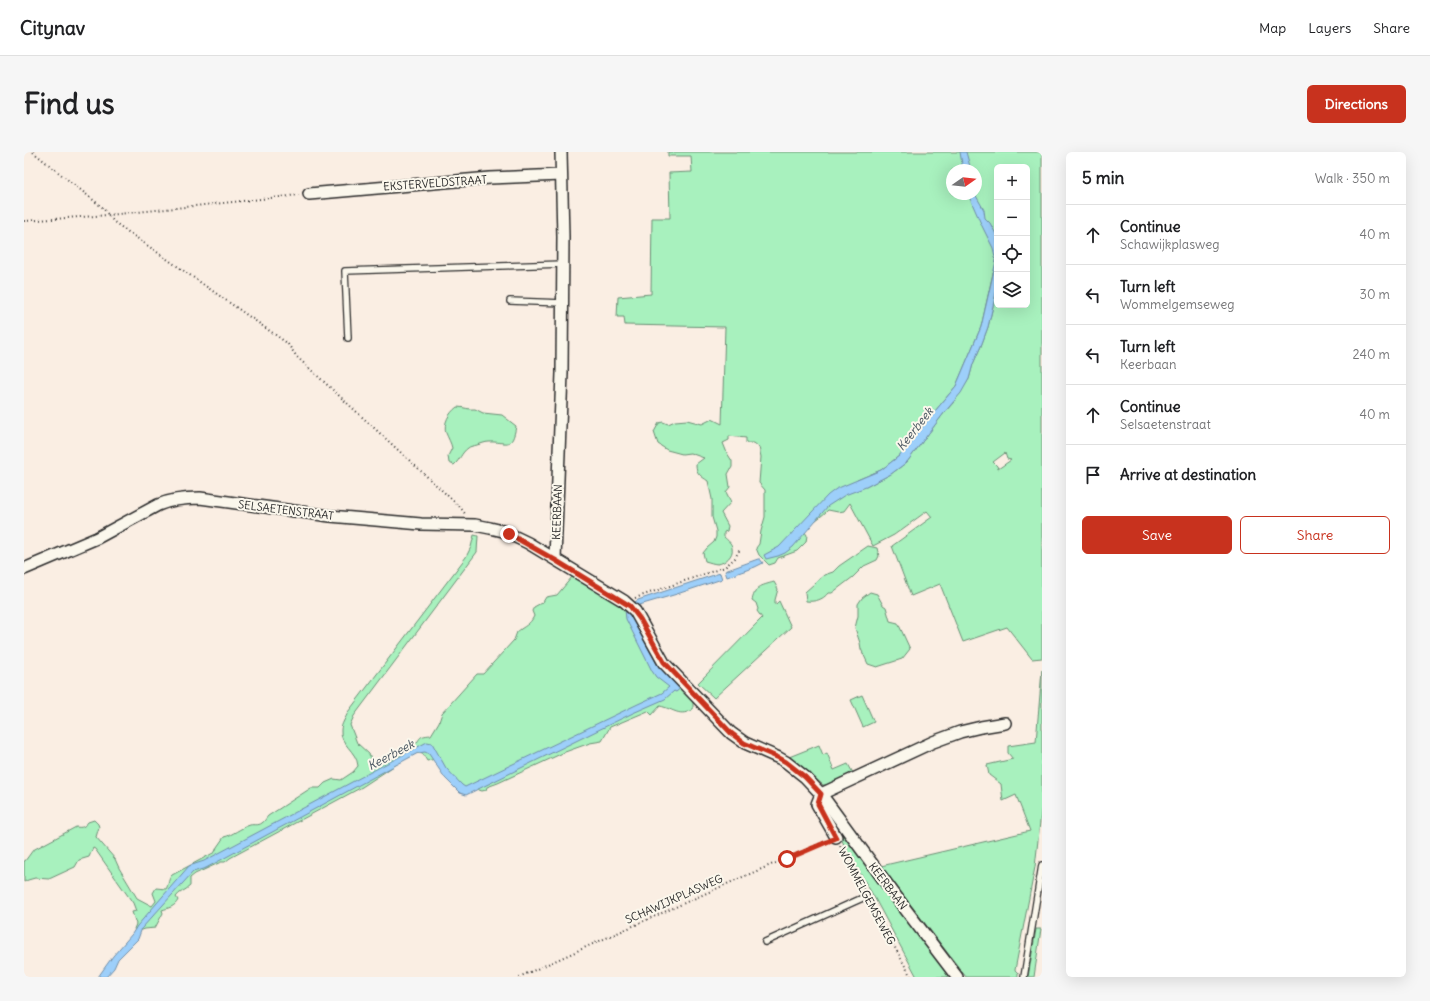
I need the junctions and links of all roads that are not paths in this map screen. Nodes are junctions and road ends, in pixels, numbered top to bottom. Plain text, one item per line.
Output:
1 (561, 152) edge
2 (562, 175) junction
3 (309, 194) road end
4 (563, 264) junction
5 (510, 301) dead end
6 (563, 303) junction
7 (348, 338) dead end
8 (555, 560) junction
9 (24, 570) edge
10 (1005, 723) dead end
11 (821, 794) junction
12 (836, 838) road end
13 (1042, 865) edge
14 (867, 896) road end
15 (766, 942) dead end
16 (957, 977) edge
17 (1024, 977) edge

1 - 2 street, KEERBAAN
2 - 3 street, EKSTERVELDSTRAAT
2 - 4 street, KEERBAAN
4 - 6 street, KEERBAAN
4 - 7 lane
5 - 6 lane
6 - 8 street, KEERBAAN
8 - 9 street, SELSAETENSTRAAT
8 - 11 street, KEERBAAN
10 - 11 street
11 - 12 street, WOMMELGEMSEWEG
11 - 16 street, KEERBAAN
13 - 17 lane
14 - 15 lane

